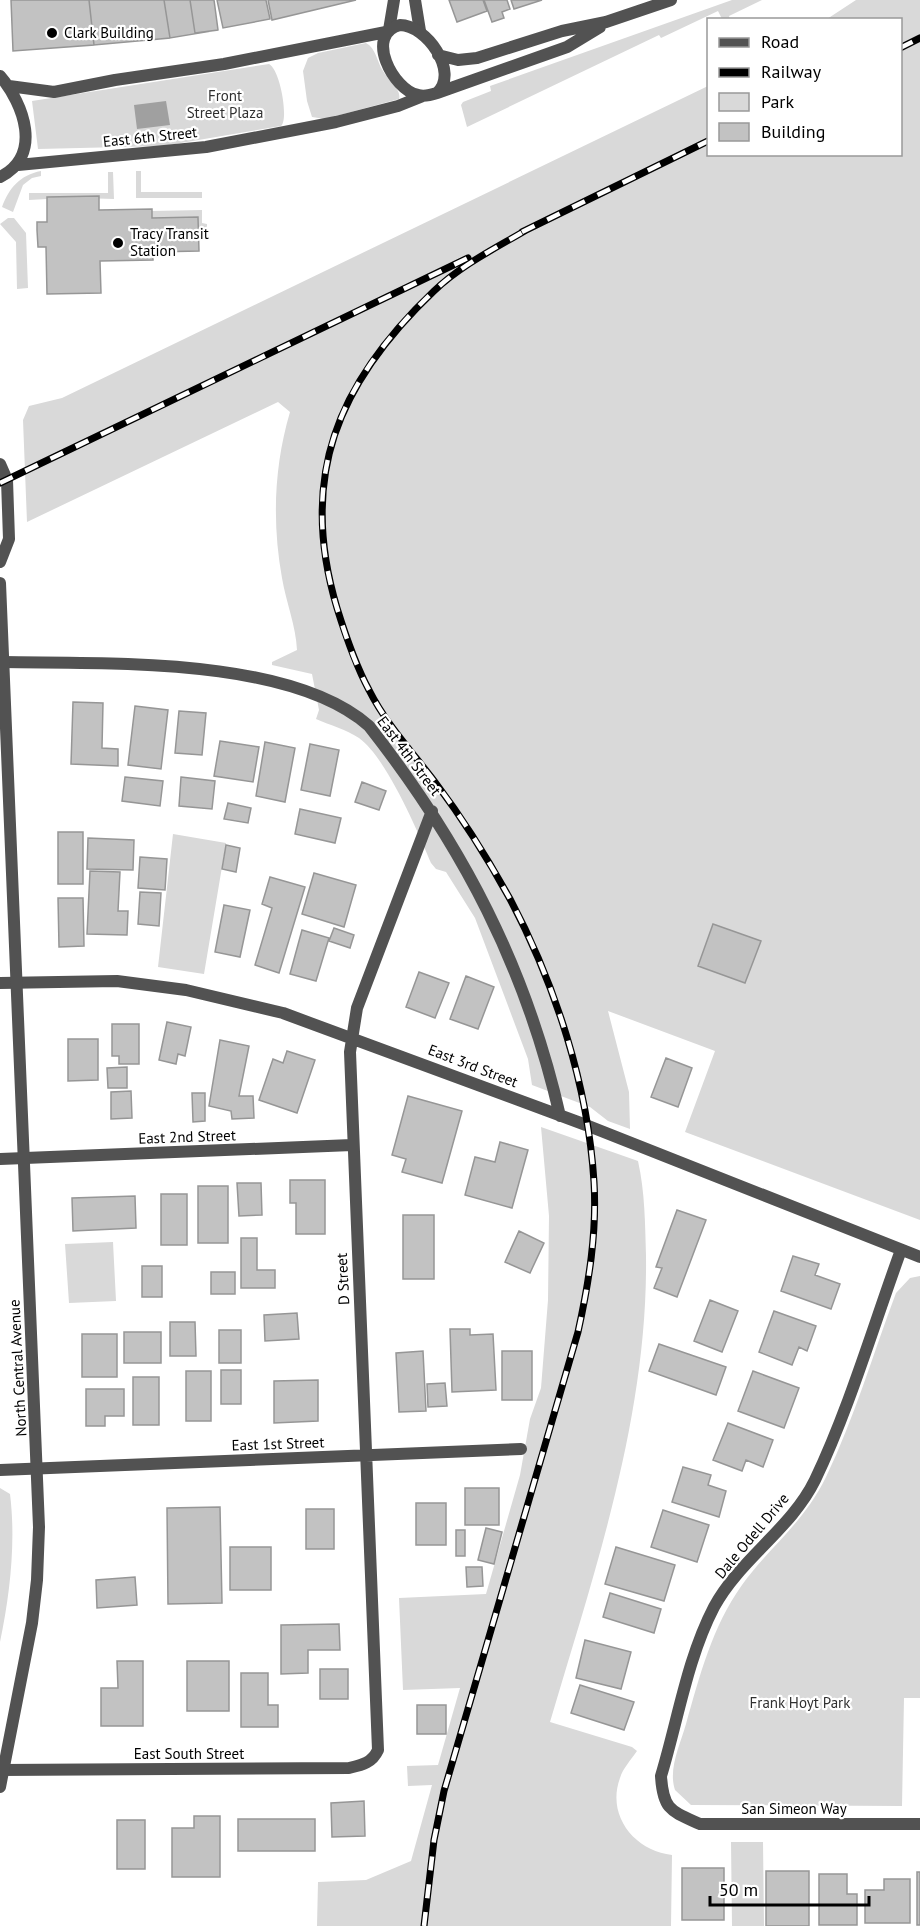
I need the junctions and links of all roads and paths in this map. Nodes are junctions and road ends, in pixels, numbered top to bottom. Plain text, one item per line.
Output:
1 (394, 0) edge
2 (415, 0) edge
3 (671, 0) edge
4 (606, 22) junction
5 (387, 31) junction
6 (420, 31) junction
7 (438, 55) junction
8 (0, 76) edge
9 (9, 86) junction
10 (437, 93) junction
11 (423, 96) junction
12 (18, 165) junction
13 (3, 176) edge
14 (0, 188) edge
15 (0, 464) edge
16 (0, 562) edge
17 (0, 583) edge
18 (2, 662) edge
19 (432, 811) junction
20 (16, 982) junction
21 (0, 983) edge
22 (351, 1036) junction
23 (560, 1116) junction
24 (352, 1145) junction
25 (24, 1159) junction
26 (0, 1160) edge
27 (901, 1250) junction
28 (920, 1257) edge
29 (521, 1449) dead end
30 (366, 1455) junction
31 (37, 1468) junction
32 (0, 1470) edge
33 (374, 1758) joint
34 (1, 1770) edge
35 (0, 1787) edge
36 (671, 1811) joint
37 (920, 1824) edge

1 - 5 street
2 - 6 street
3 - 4 street
4 - 7 street
4 - 10 street
5 - 6 street
5 - 9 street
5 - 11 street
6 - 7 street
7 - 10 street
8 - 9 street
9 - 12 street
10 - 11 street
11 - 12 street, East 6th Street
12 - 13 street
13 - 14 street
15 - 16 street
17 - 18 street, North Central Avenue
18 - 19 street, East 4th Street
18 - 20 street, North Central Avenue
19 - 22 street, D Street
19 - 23 street, East 4th Street
20 - 21 street, East 3rd Street
20 - 22 street, East 3rd Street
20 - 25 street, North Central Avenue
22 - 23 street, East 3rd Street
22 - 24 street, D Street
23 - 27 street, East 3rd Street
24 - 25 street, East 2nd Street
24 - 30 street, D Street
25 - 26 street, East 2nd Street
25 - 31 street, North Central Avenue
27 - 28 street, East 3rd Street
27 - 36 street, Dale Odell Drive
29 - 30 street, East 1st Street
30 - 31 street, East 1st Street
30 - 33 street, D Street
31 - 32 street, East 1st Street
31 - 34 street, North Central Avenue
33 - 34 street, East South Street
34 - 35 street, North Central Avenue
36 - 37 street, San Simeon Way

